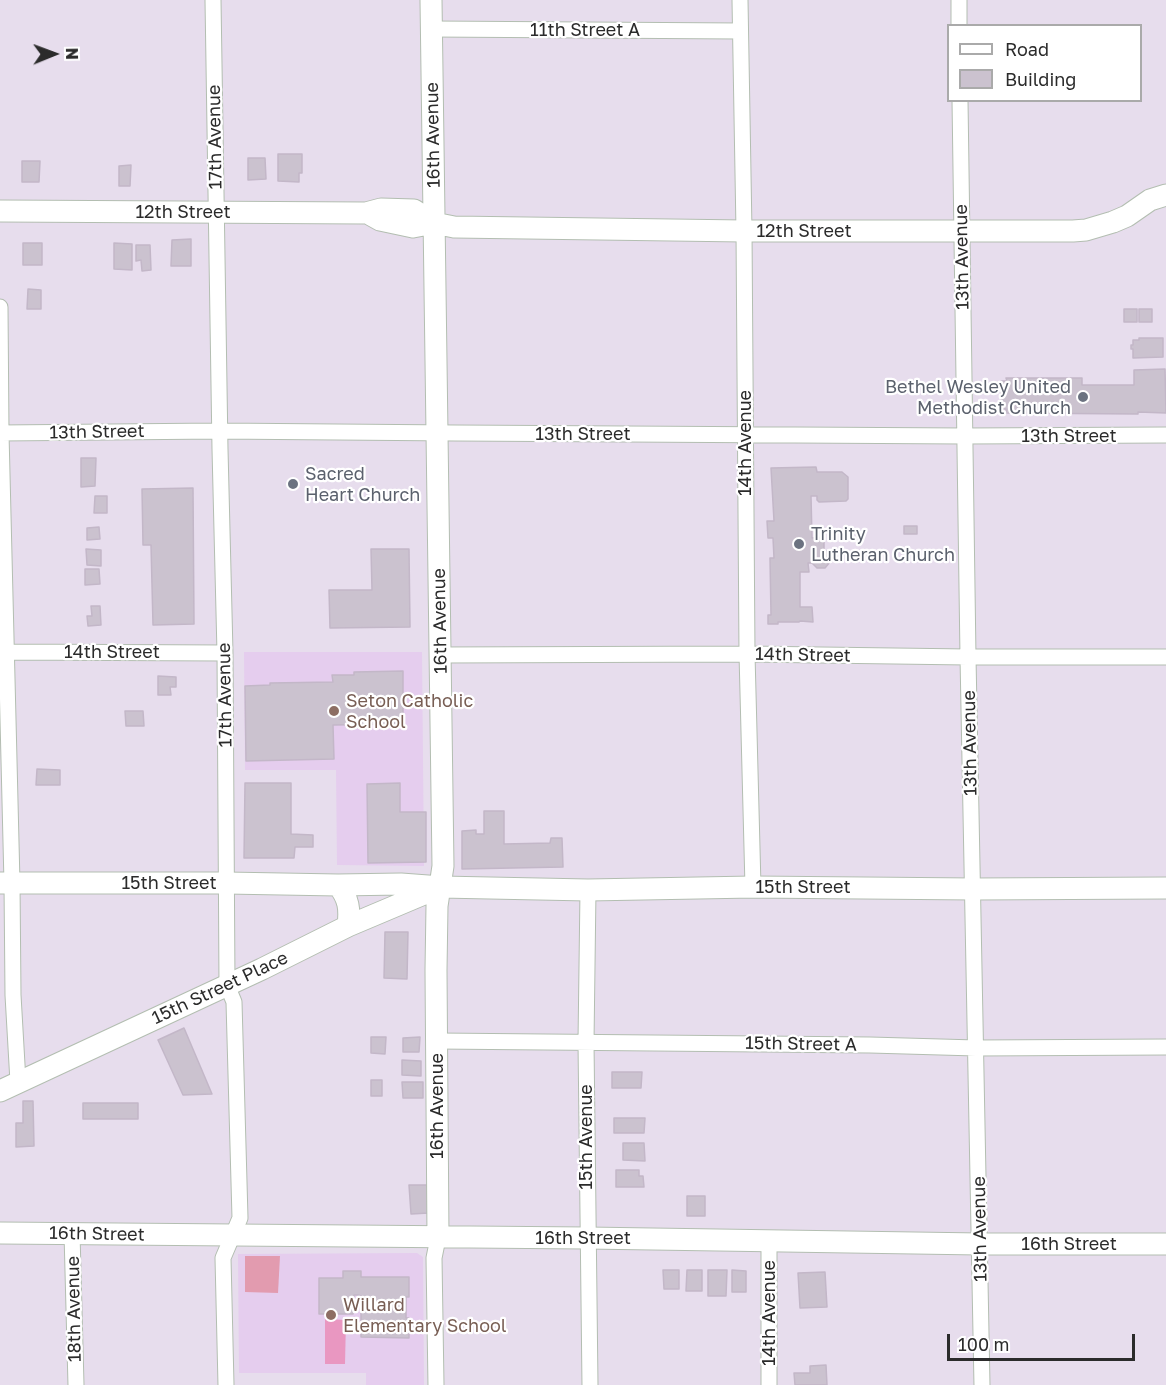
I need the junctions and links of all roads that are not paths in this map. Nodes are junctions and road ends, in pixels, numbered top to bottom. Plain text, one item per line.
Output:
1 (213, 0) edge
2 (431, 0) edge
3 (740, 0) edge
4 (959, 0) edge
5 (960, 24) edge
6 (431, 29) junction
7 (740, 31) junction
8 (960, 102) edge
9 (1166, 195) edge
10 (0, 211) edge
11 (216, 213) junction
12 (434, 223) junction
13 (744, 231) junction
14 (962, 231) junction
15 (0, 307) edge
16 (219, 430) junction
17 (437, 433) junction
18 (0, 434) edge
19 (745, 434) junction
20 (1166, 435) edge
21 (965, 436) junction
22 (4, 652) edge
23 (225, 653) junction
24 (747, 654) junction
25 (440, 655) junction
26 (968, 657) junction
27 (1166, 657) edge
28 (6, 883) edge
29 (226, 883) junction
30 (338, 885) junction
31 (441, 887) junction
32 (753, 887) junction
33 (1166, 888) edge
34 (974, 889) junction
35 (588, 890) junction
36 (348, 926) junction
37 (227, 985) junction
38 (437, 1041) junction
39 (586, 1042) junction
40 (1166, 1047) edge
41 (976, 1048) junction
42 (9, 1086) edge
43 (0, 1233) edge
44 (72, 1233) junction
45 (232, 1235) junction
46 (438, 1238) junction
47 (587, 1238) junction
48 (769, 1240) junction
49 (981, 1244) junction
50 (1166, 1244) edge
51 (76, 1385) edge
52 (226, 1385) edge
53 (436, 1385) edge
54 (590, 1385) edge
55 (769, 1385) edge
56 (982, 1385) edge

1 - 11 street, 17th Avenue
2 - 6 street, 16th Avenue
3 - 7 street, 14th Avenue
4 - 5 street
6 - 7 street, 11th Street A
6 - 12 street, 16th Avenue
7 - 13 street, 14th Avenue
8 - 14 street, 13th Avenue
9 - 14 street, 12th Street
10 - 11 street, 12th Street
11 - 12 street, 12th Street
11 - 16 street, 17th Avenue
12 - 13 street, 12th Street
12 - 17 street, 16th Avenue
13 - 14 street, 12th Street
13 - 19 street, 14th Avenue
14 - 21 street, 13th Avenue
15 - 18 street
16 - 17 street, 13th Street
16 - 18 street, 13th Street
16 - 23 street, 17th Avenue
17 - 19 street, 13th Street
17 - 25 street, 16th Avenue
18 - 22 street
19 - 21 street, 13th Street
19 - 24 street, 14th Avenue
20 - 21 street, 13th Street
21 - 26 street, 13th Avenue
22 - 23 street, 14th Street
22 - 28 street
23 - 29 street, 17th Avenue
24 - 25 street, 14th Street
24 - 26 street, 14th Street
24 - 32 street, 14th Avenue
25 - 31 street, 16th Avenue
26 - 27 street, 14th Street
26 - 34 street, 13th Avenue
28 - 29 street, 15th Street
28 - 42 street
29 - 30 street, 15th Street
29 - 37 street, 17th Avenue
30 - 31 street, 15th Street
30 - 36 street
31 - 35 street, 15th Street
31 - 36 street, 15th Street Place
31 - 38 street, 16th Avenue
32 - 34 street, 15th Street
32 - 35 street, 15th Street
33 - 34 street, 15th Street
34 - 41 street, 13th Avenue
35 - 39 street, 15th Avenue
36 - 37 street, 15th Street Place
37 - 42 street, 15th Street Place
37 - 45 street, 17th Avenue
38 - 39 street, 15th Street A
38 - 46 street, 16th Avenue
39 - 41 street, 15th Street A
39 - 47 street, 15th Avenue
40 - 41 street, 15th Street A
41 - 49 street, 13th Avenue
43 - 44 street, 16th Street
44 - 45 street, 16th Street
44 - 51 street, 18th Avenue
45 - 46 street, 16th Street
45 - 52 street, 17th Avenue
46 - 47 street, 16th Street
46 - 53 street, 16th Avenue
47 - 48 street, 16th Street
47 - 54 street, 15th Avenue
48 - 49 street, 16th Street
48 - 55 street, 14th Avenue
49 - 50 street, 16th Street
49 - 56 street, 13th Avenue

